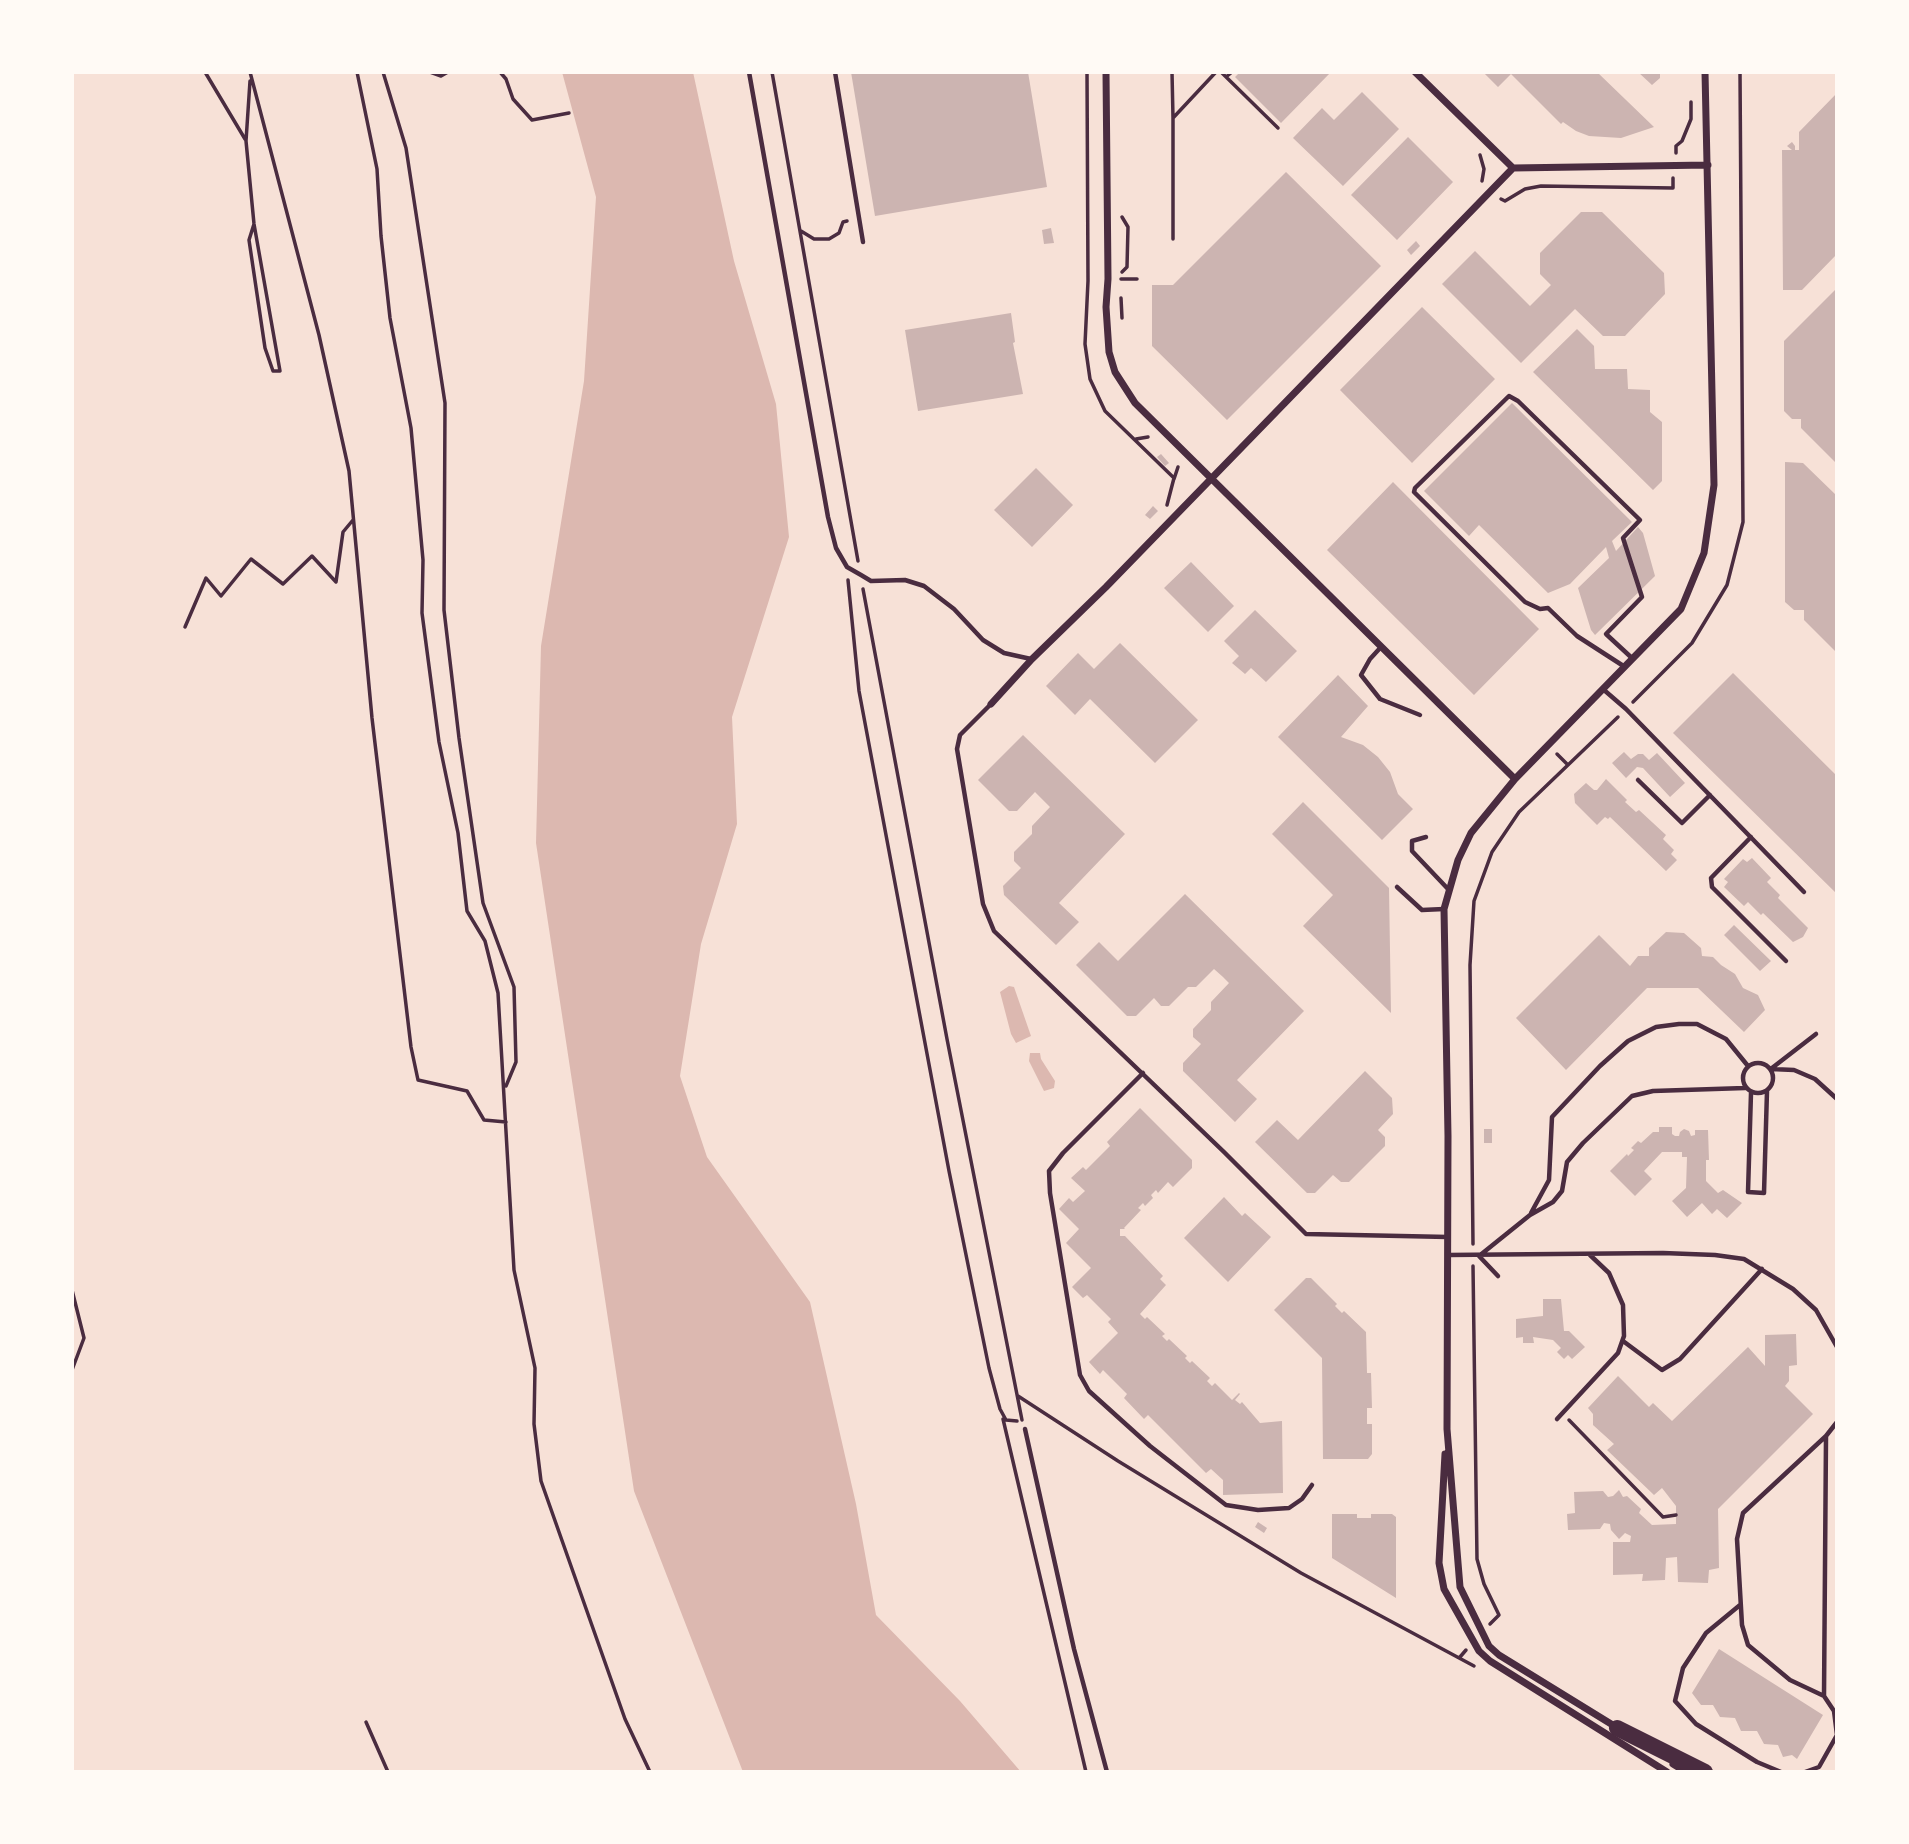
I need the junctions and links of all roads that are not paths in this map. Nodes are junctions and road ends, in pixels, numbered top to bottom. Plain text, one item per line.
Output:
1 (749, 72) edge
2 (835, 72) edge
3 (1106, 72) edge
4 (1415, 72) edge
5 (1706, 72) edge
6 (1708, 165) junction
7 (1513, 168) junction
8 (863, 242) dead end
9 (1210, 478) junction
10 (1381, 647) junction
11 (1032, 659) junction
12 (1633, 659) junction
13 (1625, 667) junction
14 (1603, 689) junction
15 (991, 704) joint
16 (1420, 715) dead end
17 (1515, 779) junction
18 (1638, 780) dead end
19 (1710, 796) junction
20 (1426, 836) dead end
21 (1751, 837) junction
22 (1397, 887) dead end
23 (1448, 889) junction
24 (1804, 892) dead end
25 (1444, 909) junction
26 (1786, 961) dead end
27 (1816, 1034) dead end
28 (1748, 1066) junction
29 (1770, 1069) junction
30 (1143, 1073) junction
31 (1745, 1088) junction
32 (1767, 1091) junction
33 (1751, 1093) junction
34 (1837, 1099) edge
35 (1530, 1214) junction
36 (1448, 1237) junction
37 (1448, 1255) junction
38 (1590, 1255) junction
39 (1476, 1256) junction
40 (1762, 1269) junction
41 (1498, 1276) dead end
42 (1623, 1341) junction
43 (1837, 1347) edge
44 (1557, 1419) dead end
45 (1837, 1422) edge
46 (1025, 1429) road end
47 (1447, 1429) junction
48 (1826, 1436) junction
49 (1312, 1485) dead end
50 (1741, 1605) junction
51 (1824, 1696) junction
52 (1617, 1728) junction
53 (1107, 1772) edge
54 (1667, 1772) edge
55 (1686, 1772) edge
56 (1705, 1772) edge
57 (1781, 1772) edge
58 (1805, 1772) edge

1 - 11 lane
2 - 8 lane
3 - 9 street
4 - 7 street
5 - 6 street
6 - 7 street
6 - 12 street
7 - 9 street
9 - 10 street
9 - 11 street
10 - 16 lane
10 - 17 street
11 - 15 street
12 - 13 street
12 - 13 lane
13 - 14 street
14 - 17 street
14 - 19 lane
15 - 30 lane
17 - 23 street
18 - 19 lane
19 - 21 lane
20 - 23 lane
21 - 24 lane
21 - 26 lane
22 - 25 lane
23 - 25 street
25 - 36 street
27 - 29 lane
28 - 29 lane
28 - 31 lane
28 - 35 lane
29 - 32 lane
29 - 34 lane
30 - 36 lane
30 - 49 lane
31 - 33 lane
31 - 35 lane
32 - 33 lane
32 - 33 lane
35 - 39 lane
36 - 37 street
37 - 39 lane
37 - 47 street
38 - 39 lane
38 - 40 lane
38 - 42 lane
39 - 41 lane
40 - 42 lane
40 - 43 lane
42 - 44 lane
45 - 48 lane
46 - 53 lane
47 - 52 street
47 - 54 street
48 - 50 lane
48 - 51 lane
50 - 51 lane
50 - 57 lane
51 - 58 lane
52 - 55 street
52 - 56 highway

